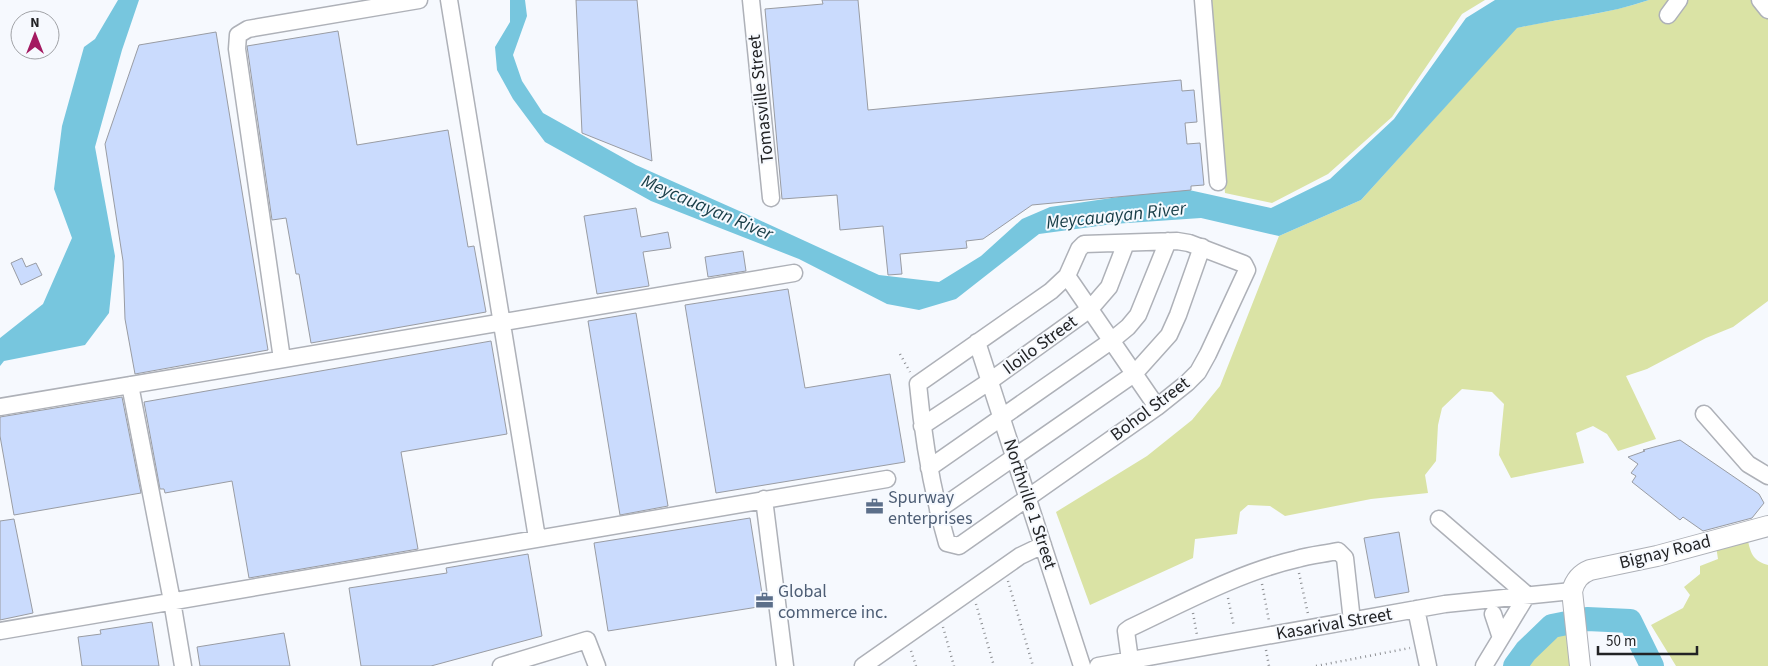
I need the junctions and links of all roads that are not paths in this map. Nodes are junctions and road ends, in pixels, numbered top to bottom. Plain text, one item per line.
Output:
1 (419, 0) edge
2 (450, 0) edge
3 (751, 0) edge
4 (1204, 0) edge
5 (1679, 0) edge
6 (1760, 0) edge
7 (1768, 10) edge
8 (1668, 15) dead end
9 (1218, 182) dead end
10 (771, 198) dead end
11 (1168, 241) junction
12 (1126, 243) junction
13 (1202, 248) junction
14 (794, 273) dead end
15 (1067, 276) junction
16 (1090, 309) junction
17 (502, 322) junction
18 (1112, 341) junction
19 (977, 342) junction
20 (282, 359) junction
21 (1134, 374) junction
22 (990, 381) junction
23 (130, 385) junction
24 (0, 407) edge
25 (1157, 407) junction
26 (1704, 414) dead end
27 (1002, 417) junction
28 (922, 426) junction
29 (1015, 458) junction
30 (930, 468) junction
31 (1768, 476) edge
32 (887, 479) dead end
33 (1028, 497) junction
34 (764, 499) junction
35 (938, 510) junction
36 (1438, 519) dead end
37 (1768, 526) edge
38 (537, 538) junction
39 (1043, 545) junction
40 (1527, 595) junction
41 (1573, 598) junction
42 (172, 601) junction
43 (1416, 609) junction
44 (1494, 614) dead end
45 (1352, 620) junction
46 (0, 631) edge
47 (1501, 638) junction
48 (1130, 660) junction
49 (183, 666) edge
50 (501, 666) edge
51 (597, 666) edge
52 (785, 666) edge
53 (863, 666) edge
54 (1082, 666) edge
55 (1098, 666) edge
56 (1428, 666) edge
57 (1484, 666) edge
58 (1580, 666) edge

1 - 20 street
2 - 17 street
3 - 10 street, Tomasville Street
4 - 9 street
5 - 8 street
6 - 7 street
11 - 12 street
11 - 13 street
11 - 18 street
12 - 15 street
12 - 16 street, Iloilo Street
13 - 21 street
13 - 25 street, Bohol Street
14 - 17 street
15 - 16 street
15 - 19 street
16 - 18 street
16 - 22 street, Iloilo Street
17 - 20 street
17 - 38 street
18 - 21 street
18 - 27 street
19 - 22 street, Northville 1 Street
19 - 28 street
20 - 23 street
21 - 25 street
21 - 29 street
22 - 27 street, Northville 1 Street
22 - 28 street, Iloilo Street
23 - 24 street
23 - 42 street
25 - 33 street, Bohol Street
26 - 31 street
27 - 29 street, Northville 1 Street
27 - 30 street
28 - 30 street
29 - 33 street, Northville 1 Street
29 - 35 street
30 - 35 street
32 - 34 street
33 - 35 street, Bohol Street
33 - 39 street, Northville 1 Street
34 - 38 street
34 - 52 street
36 - 40 street
37 - 41 main road, Bignay Road
38 - 42 street
39 - 53 street
39 - 54 street, Northville 1 Street
40 - 41 street, Kasarival Street
40 - 43 street, Kasarival Street
40 - 47 street
41 - 58 main road
42 - 46 street
42 - 49 street
43 - 45 street, Kasarival Street
43 - 56 street
44 - 47 street
45 - 48 street, Kasarival Street
45 - 48 street
47 - 57 street
48 - 55 street, Kasarival Street
50 - 51 street

